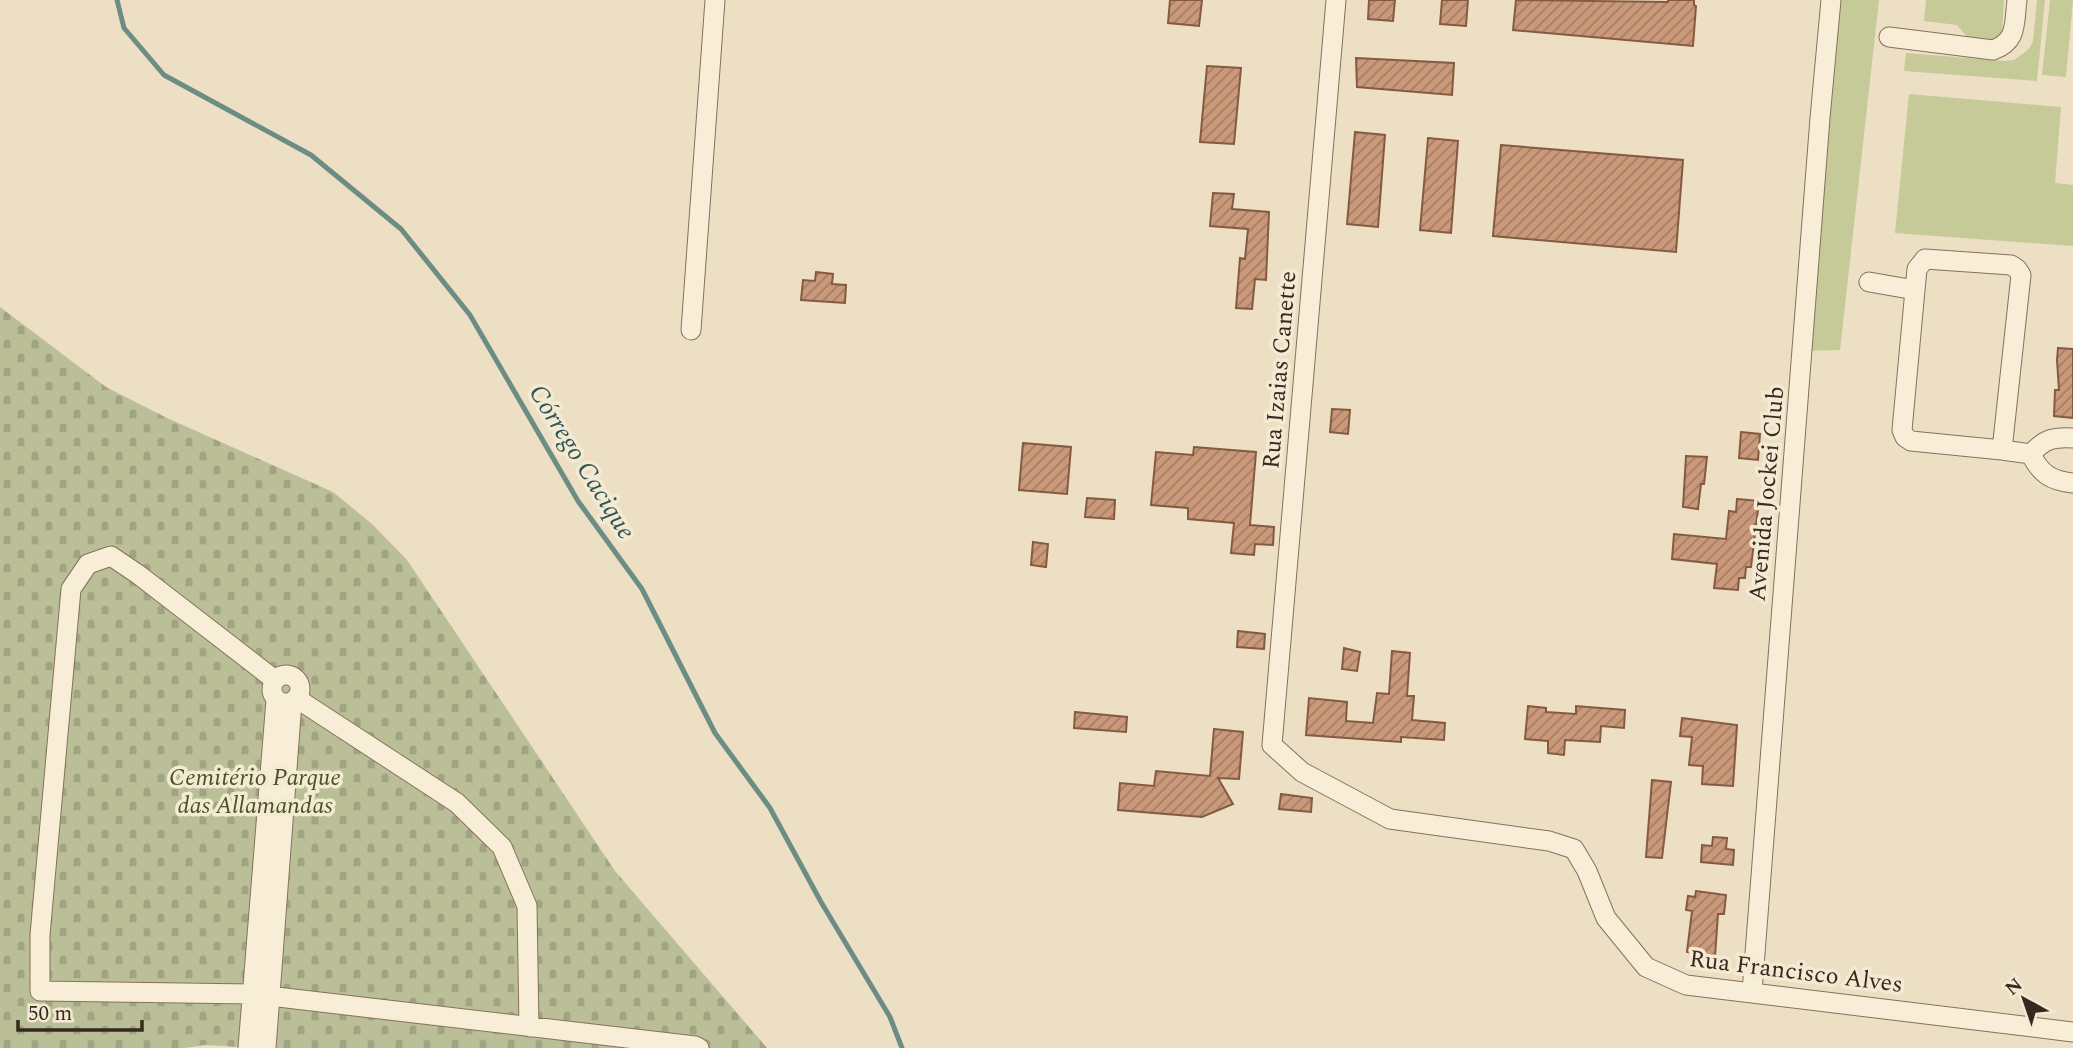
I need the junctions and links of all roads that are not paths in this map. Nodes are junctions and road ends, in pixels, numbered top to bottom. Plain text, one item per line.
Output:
1 (715, 0) edge
2 (1336, 0) edge
3 (1831, 0) edge
4 (2017, 0) edge
5 (1889, 37) dead end
6 (1869, 282) dead end
7 (1915, 290) junction
8 (691, 330) dead end
9 (2073, 438) edge
10 (2002, 450) junction
11 (2031, 454) junction
12 (2073, 483) edge
13 (285, 695) junction
14 (1272, 745) joint
15 (1752, 992) junction
16 (261, 995) junction
17 (529, 1027) junction
18 (2073, 1032) edge
19 (248, 1048) edge
20 (267, 1048) edge
21 (699, 1048) edge

1 - 8 street
2 - 14 street, Rua Izaias Canette
3 - 15 street, Avenida Jockei Club
4 - 5 street
6 - 7 street
7 - 10 street
7 - 10 street
9 - 11 street
10 - 11 street
11 - 12 street
13 - 16 street
13 - 16 street
13 - 17 street
14 - 15 street, Rua Francisco Alves
15 - 18 street, Rua Francisco Alves
16 - 17 street
16 - 19 street
16 - 20 street
17 - 21 street

